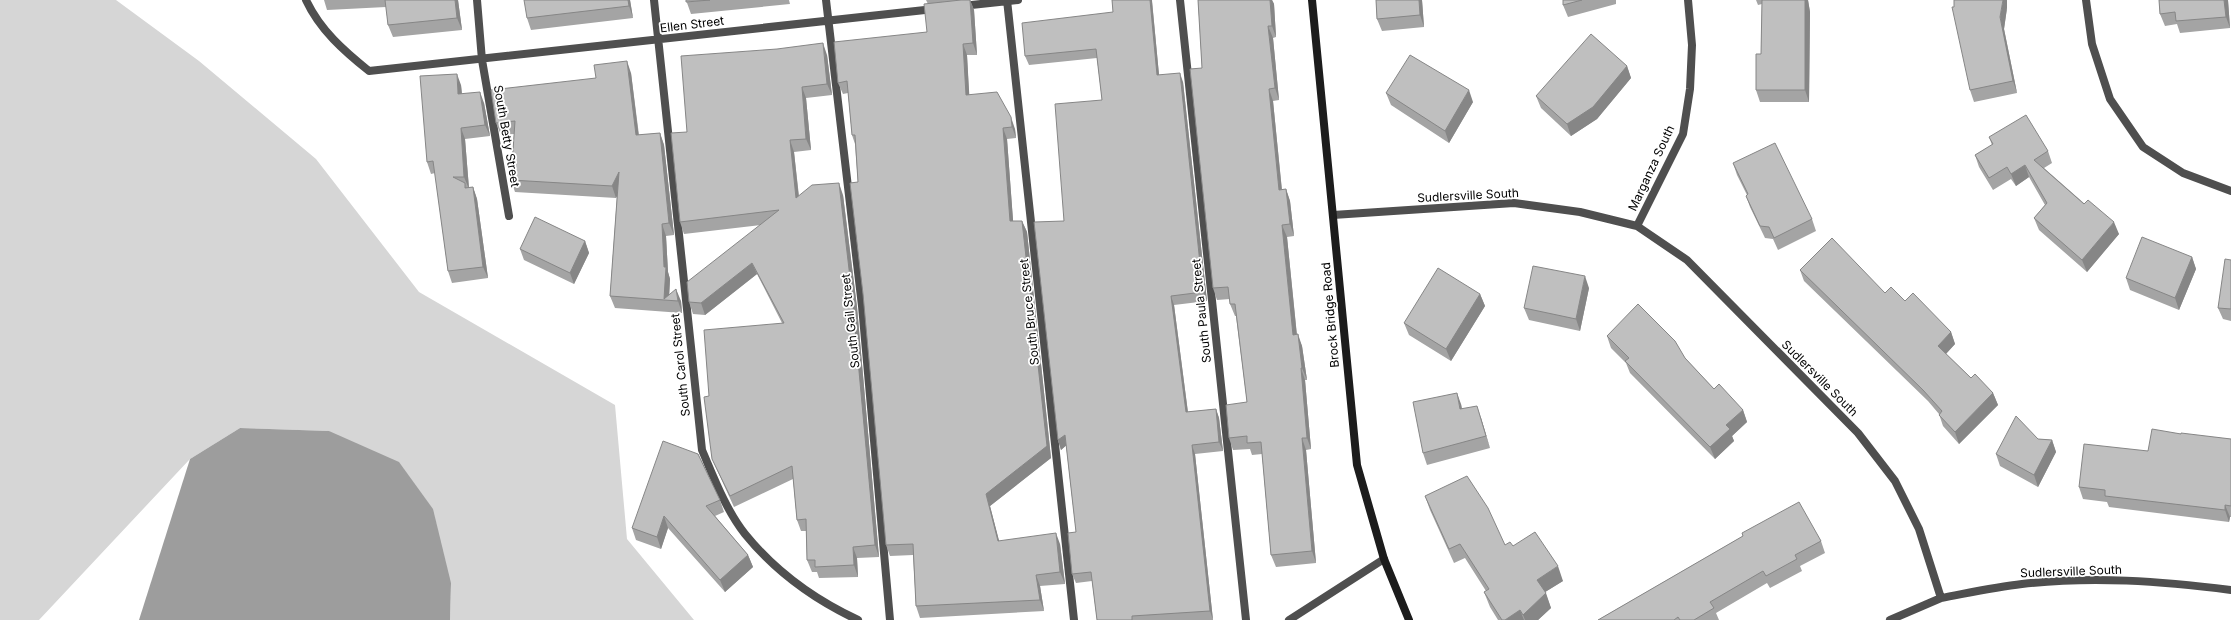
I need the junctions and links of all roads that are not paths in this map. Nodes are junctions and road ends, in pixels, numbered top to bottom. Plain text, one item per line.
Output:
1 (306, 0) edge
2 (477, 0) edge
3 (654, 0) edge
4 (826, 0) edge
5 (1018, 0) edge
6 (1180, 0) edge
7 (1312, 0) edge
8 (1688, 0) edge
9 (2086, 0) edge
10 (1007, 1) edge
11 (828, 20) junction
12 (658, 40) junction
13 (482, 60) junction
14 (2231, 191) edge
15 (1333, 215) junction
16 (509, 216) dead end
17 (1637, 226) junction
18 (1384, 559) junction
19 (2231, 590) edge
20 (1941, 598) junction
21 (1407, 619) edge
22 (858, 620) edge
23 (890, 620) edge
24 (1074, 620) edge
25 (1246, 620) edge
26 (1289, 620) edge
27 (1890, 620) edge

1 - 13 street, Ellen Street
2 - 13 street, South Betty Street
3 - 12 street, South Carol Street
4 - 11 street, South Gail Street
5 - 10 street, Ellen Street
6 - 25 street, South Paula Street
7 - 15 street, Brock Bridge Road
8 - 17 street, Marganza South
9 - 14 street
10 - 11 street, Ellen Street
10 - 24 street, South Bruce Street
11 - 12 street, Ellen Street
11 - 23 street, South Gail Street
12 - 13 street, Ellen Street
12 - 22 street, South Carol Street
13 - 16 street, South Betty Street
15 - 17 street, Sudlersville South
15 - 18 street, Brock Bridge Road
17 - 20 street, Sudlersville South
18 - 21 street, Brock Bridge Road
18 - 26 street
19 - 20 street, Sudlersville South
20 - 27 street

